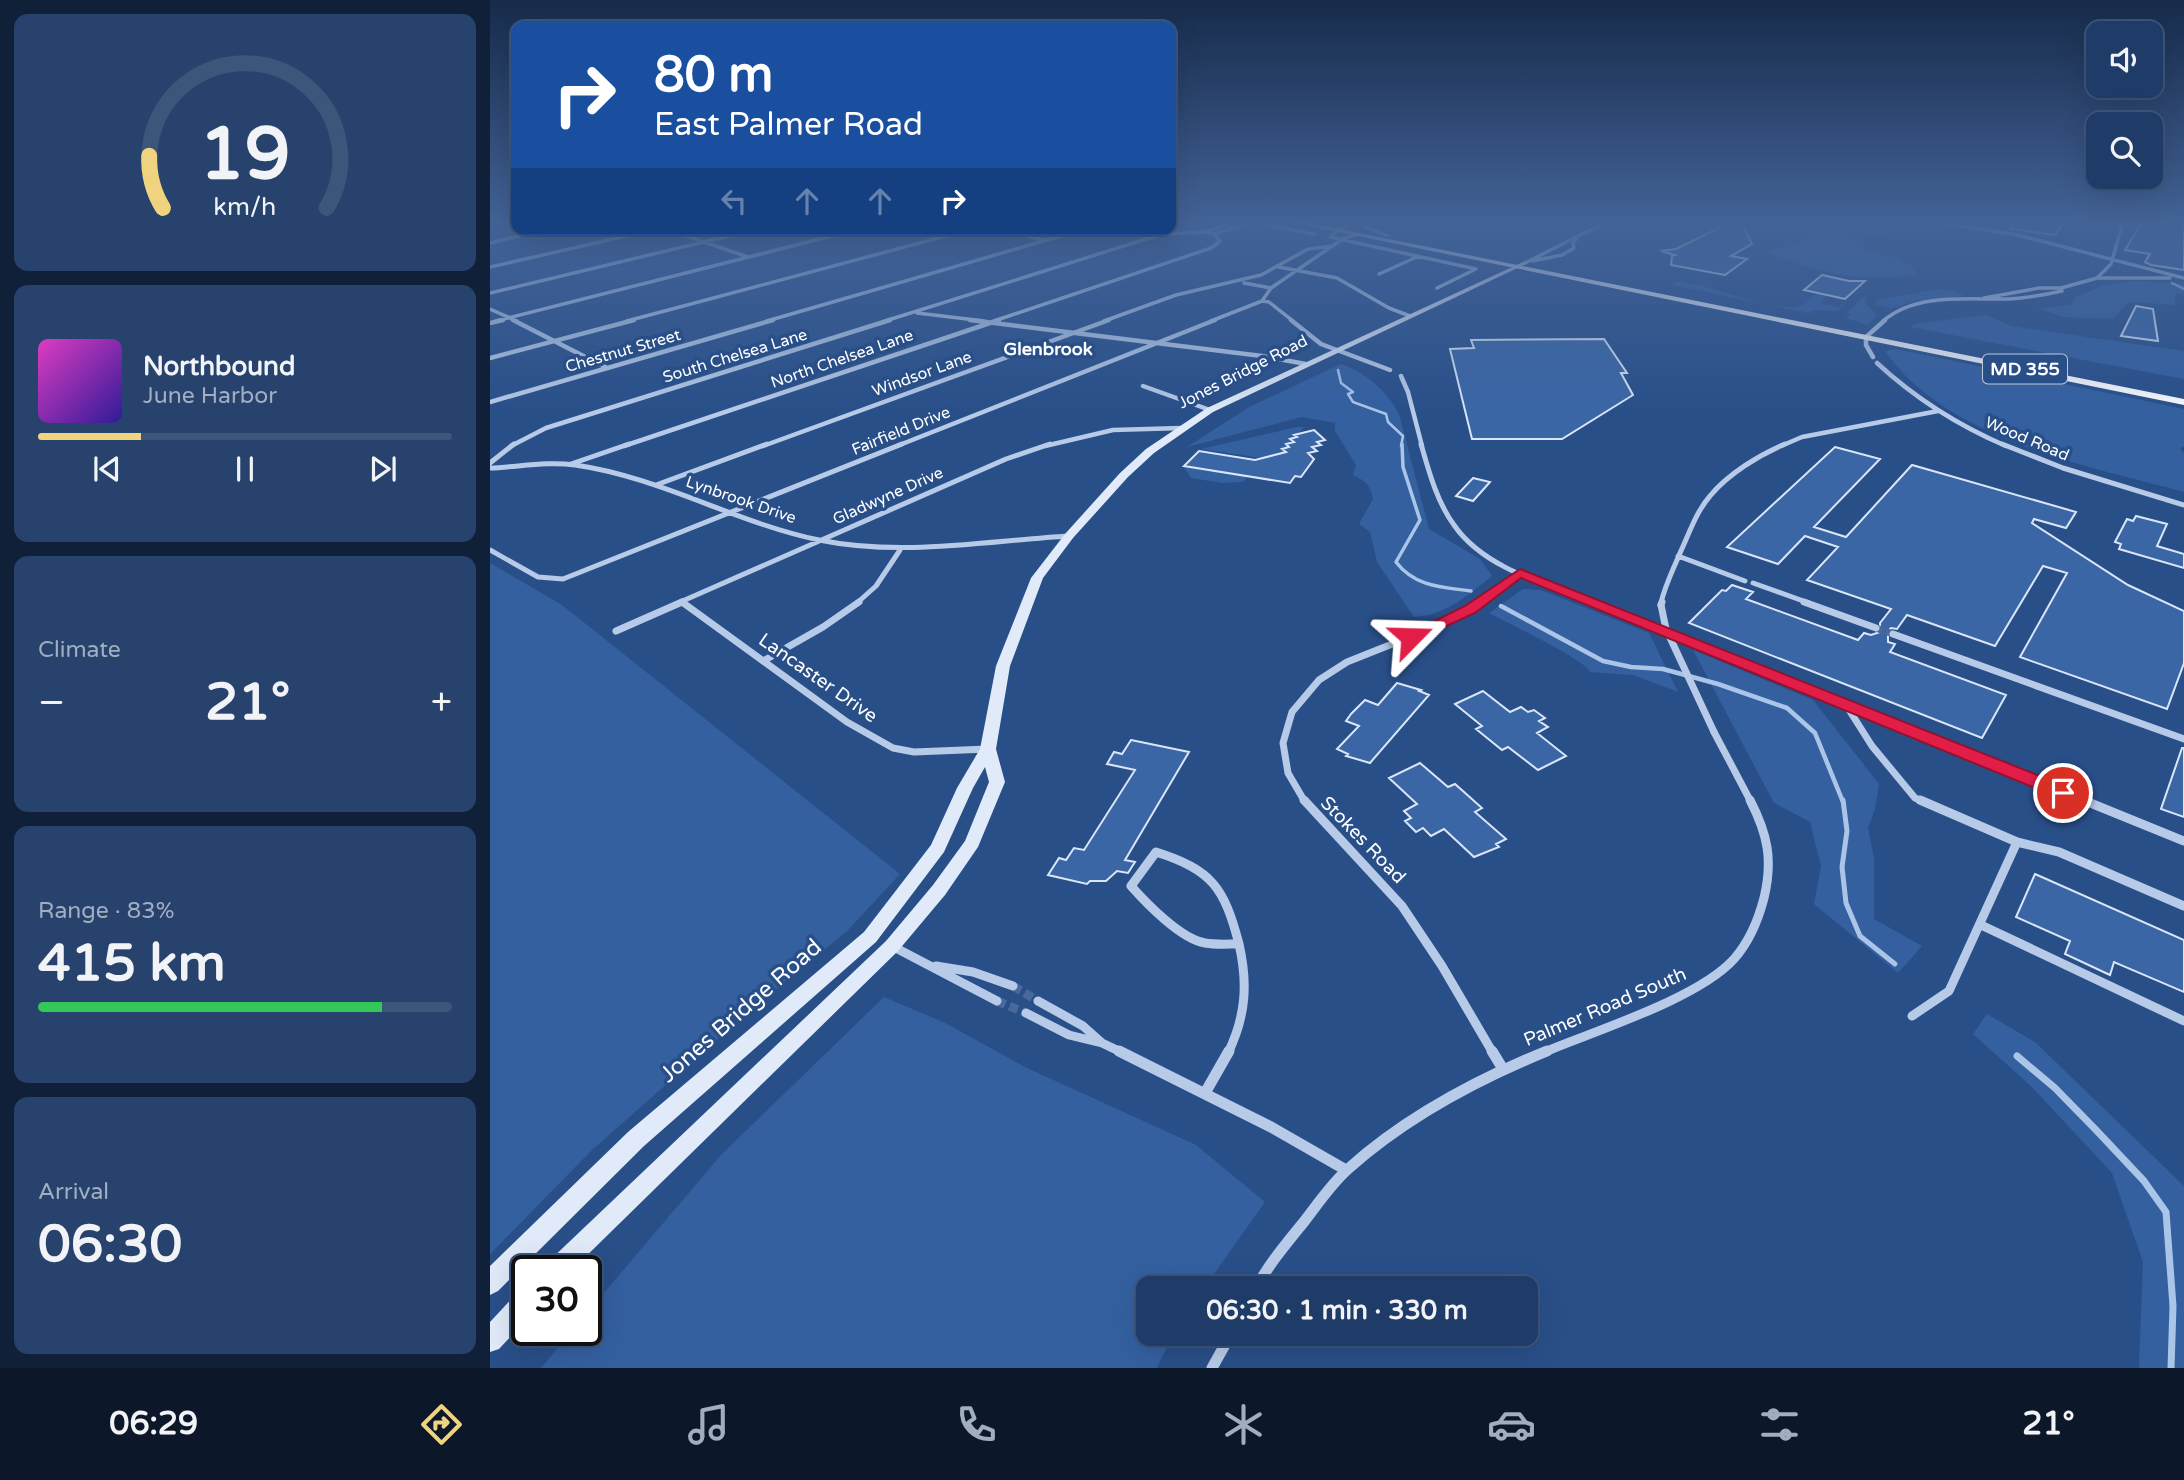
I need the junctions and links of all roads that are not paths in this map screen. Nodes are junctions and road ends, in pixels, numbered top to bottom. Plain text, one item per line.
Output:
1 (520, 286) edge
2 (636, 286) edge
3 (758, 286) edge
4 (892, 286) edge
5 (997, 286) edge
6 (1099, 286) edge
7 (1220, 286) edge
8 (1260, 286) edge
9 (1274, 286) edge
10 (1351, 286) edge
11 (1441, 286) edge
12 (1476, 286) edge
13 (1626, 286) edge
14 (2068, 286) edge
15 (1271, 288) junction
16 (1437, 288) dead end
17 (2060, 288) junction
18 (2027, 289) junction
19 (2014, 292) junction
20 (490, 293) edge
21 (2053, 294) junction
22 (1984, 298) junction
23 (2027, 299) junction
24 (1262, 300) junction
25 (490, 309) edge
26 (913, 312) junction
27 (1410, 316) junction
28 (509, 318) junction
29 (991, 322) junction
30 (490, 323) edge
31 (1071, 332) junction
32 (1869, 334) junction
33 (556, 340) junction
34 (1159, 342) junction
35 (1339, 350) junction
36 (490, 358) edge
37 (1306, 364) junction
38 (607, 369) junction
39 (1390, 370) dead end
40 (1401, 376) dead end
41 (1143, 386) dead end
42 (2184, 394) edge
43 (490, 402) edge
44 (2184, 402) edge
45 (1210, 411) junction
46 (1938, 411) junction
47 (1182, 428) junction
48 (571, 464) junction
49 (490, 466) edge
50 (656, 485) junction
51 (2184, 505) edge
52 (730, 512) junction
53 (1069, 536) junction
54 (823, 540) junction
55 (490, 550) edge
56 (900, 550) junction
57 (1678, 556) junction
58 (1520, 573) junction
59 (682, 602) junction
60 (1876, 628) tunnel mouth
61 (616, 631) dead end
62 (1894, 634) tunnel mouth
63 (765, 660) junction
64 (1846, 705) junction
65 (2184, 739) edge
66 (988, 749) junction
67 (2184, 841) edge
68 (2017, 842) junction
69 (2184, 906) edge
70 (1981, 925) junction
71 (870, 937) junction
72 (1239, 944) junction
73 (892, 946) junction
74 (929, 965) junction
75 (1013, 986) tunnel mouth
76 (997, 1001) tunnel mouth
77 (1038, 1001) tunnel mouth
78 (1026, 1013) tunnel mouth
79 (1912, 1016) dead end
80 (2184, 1021) edge
81 (1102, 1043) junction
82 (1503, 1069) junction
83 (1205, 1093) junction
84 (1346, 1170) junction
85 (572, 1255) edge
86 (1263, 1276) edge
87 (490, 1283) edge
88 (511, 1318) edge
89 (490, 1340) edge
90 (1224, 1346) edge
91 (1212, 1368) edge

1 - 20 street
2 - 28 street
3 - 33 street
4 - 38 street, Chestnut Street
5 - 26 street, South Chelsea Lane
6 - 29 street, North Chelsea Lane
7 - 31 street, Windsor Lane
8 - 15 street, Windsor Lane
9 - 15 street
10 - 27 street
11 - 16 street
12 - 27 main road, Jones Bridge Road
13 - 32 main road, MD 355
14 - 17 street
15 - 24 street
17 - 18 street
17 - 21 street
18 - 19 street
18 - 21 street
19 - 22 street
19 - 23 street
21 - 23 street
22 - 23 street
22 - 32 street
24 - 34 street, Fairfield Drive
24 - 35 street
25 - 28 street
26 - 29 street
26 - 49 street, South Chelsea Lane
27 - 35 main road, Jones Bridge Road
28 - 30 street
28 - 33 street
29 - 31 street
29 - 48 street, North Chelsea Lane
31 - 34 street
31 - 50 street, Windsor Lane
32 - 42 main road, MD 355
32 - 44 main road, MD 355
32 - 46 street, Wood Road
33 - 36 street
33 - 38 street
34 - 37 street
34 - 52 street, Fairfield Drive
35 - 37 main road, Jones Bridge Road
35 - 39 street
37 - 45 main road, Jones Bridge Road
38 - 43 street, Chestnut Street
40 - 58 street
41 - 45 street
45 - 47 main road, Jones Bridge Road
46 - 51 street, Wood Road
46 - 57 street, Palmer Road South
47 - 53 main road, Jones Bridge Road
47 - 54 street, Gladwyne Drive
48 - 49 street, Lynbrook Drive
48 - 50 street, Lynbrook Drive
50 - 52 street, Lynbrook Drive
52 - 54 street, Lynbrook Drive
52 - 55 street, Fairfield Drive
53 - 56 street, Lynbrook Drive
53 - 66 main road, Jones Bridge Road
54 - 56 street, Lynbrook Drive
54 - 59 street, Gladwyne Drive
56 - 63 street
57 - 60 street
57 - 82 street, Palmer Road South, bridge
58 - 64 street
58 - 82 street, Stokes Road
59 - 61 street, Gladwyne Drive
59 - 63 street, Lancaster Drive
62 - 65 street
63 - 66 street, Lancaster Drive
64 - 67 street
64 - 68 street
66 - 71 main road, Jones Bridge Road
66 - 73 main road, Jones Bridge Road
68 - 69 street
68 - 70 street
70 - 79 street
70 - 80 street
71 - 73 main road
71 - 87 main road, Jones Bridge Road
72 - 72 street
72 - 83 street
73 - 74 street
73 - 85 main road, Jones Bridge Road
74 - 75 street
74 - 76 street
77 - 81 street
78 - 81 street
81 - 83 street
82 - 84 street, Palmer Road South
83 - 84 street
84 - 86 street, Palmer Road South
88 - 89 main road
90 - 91 street

